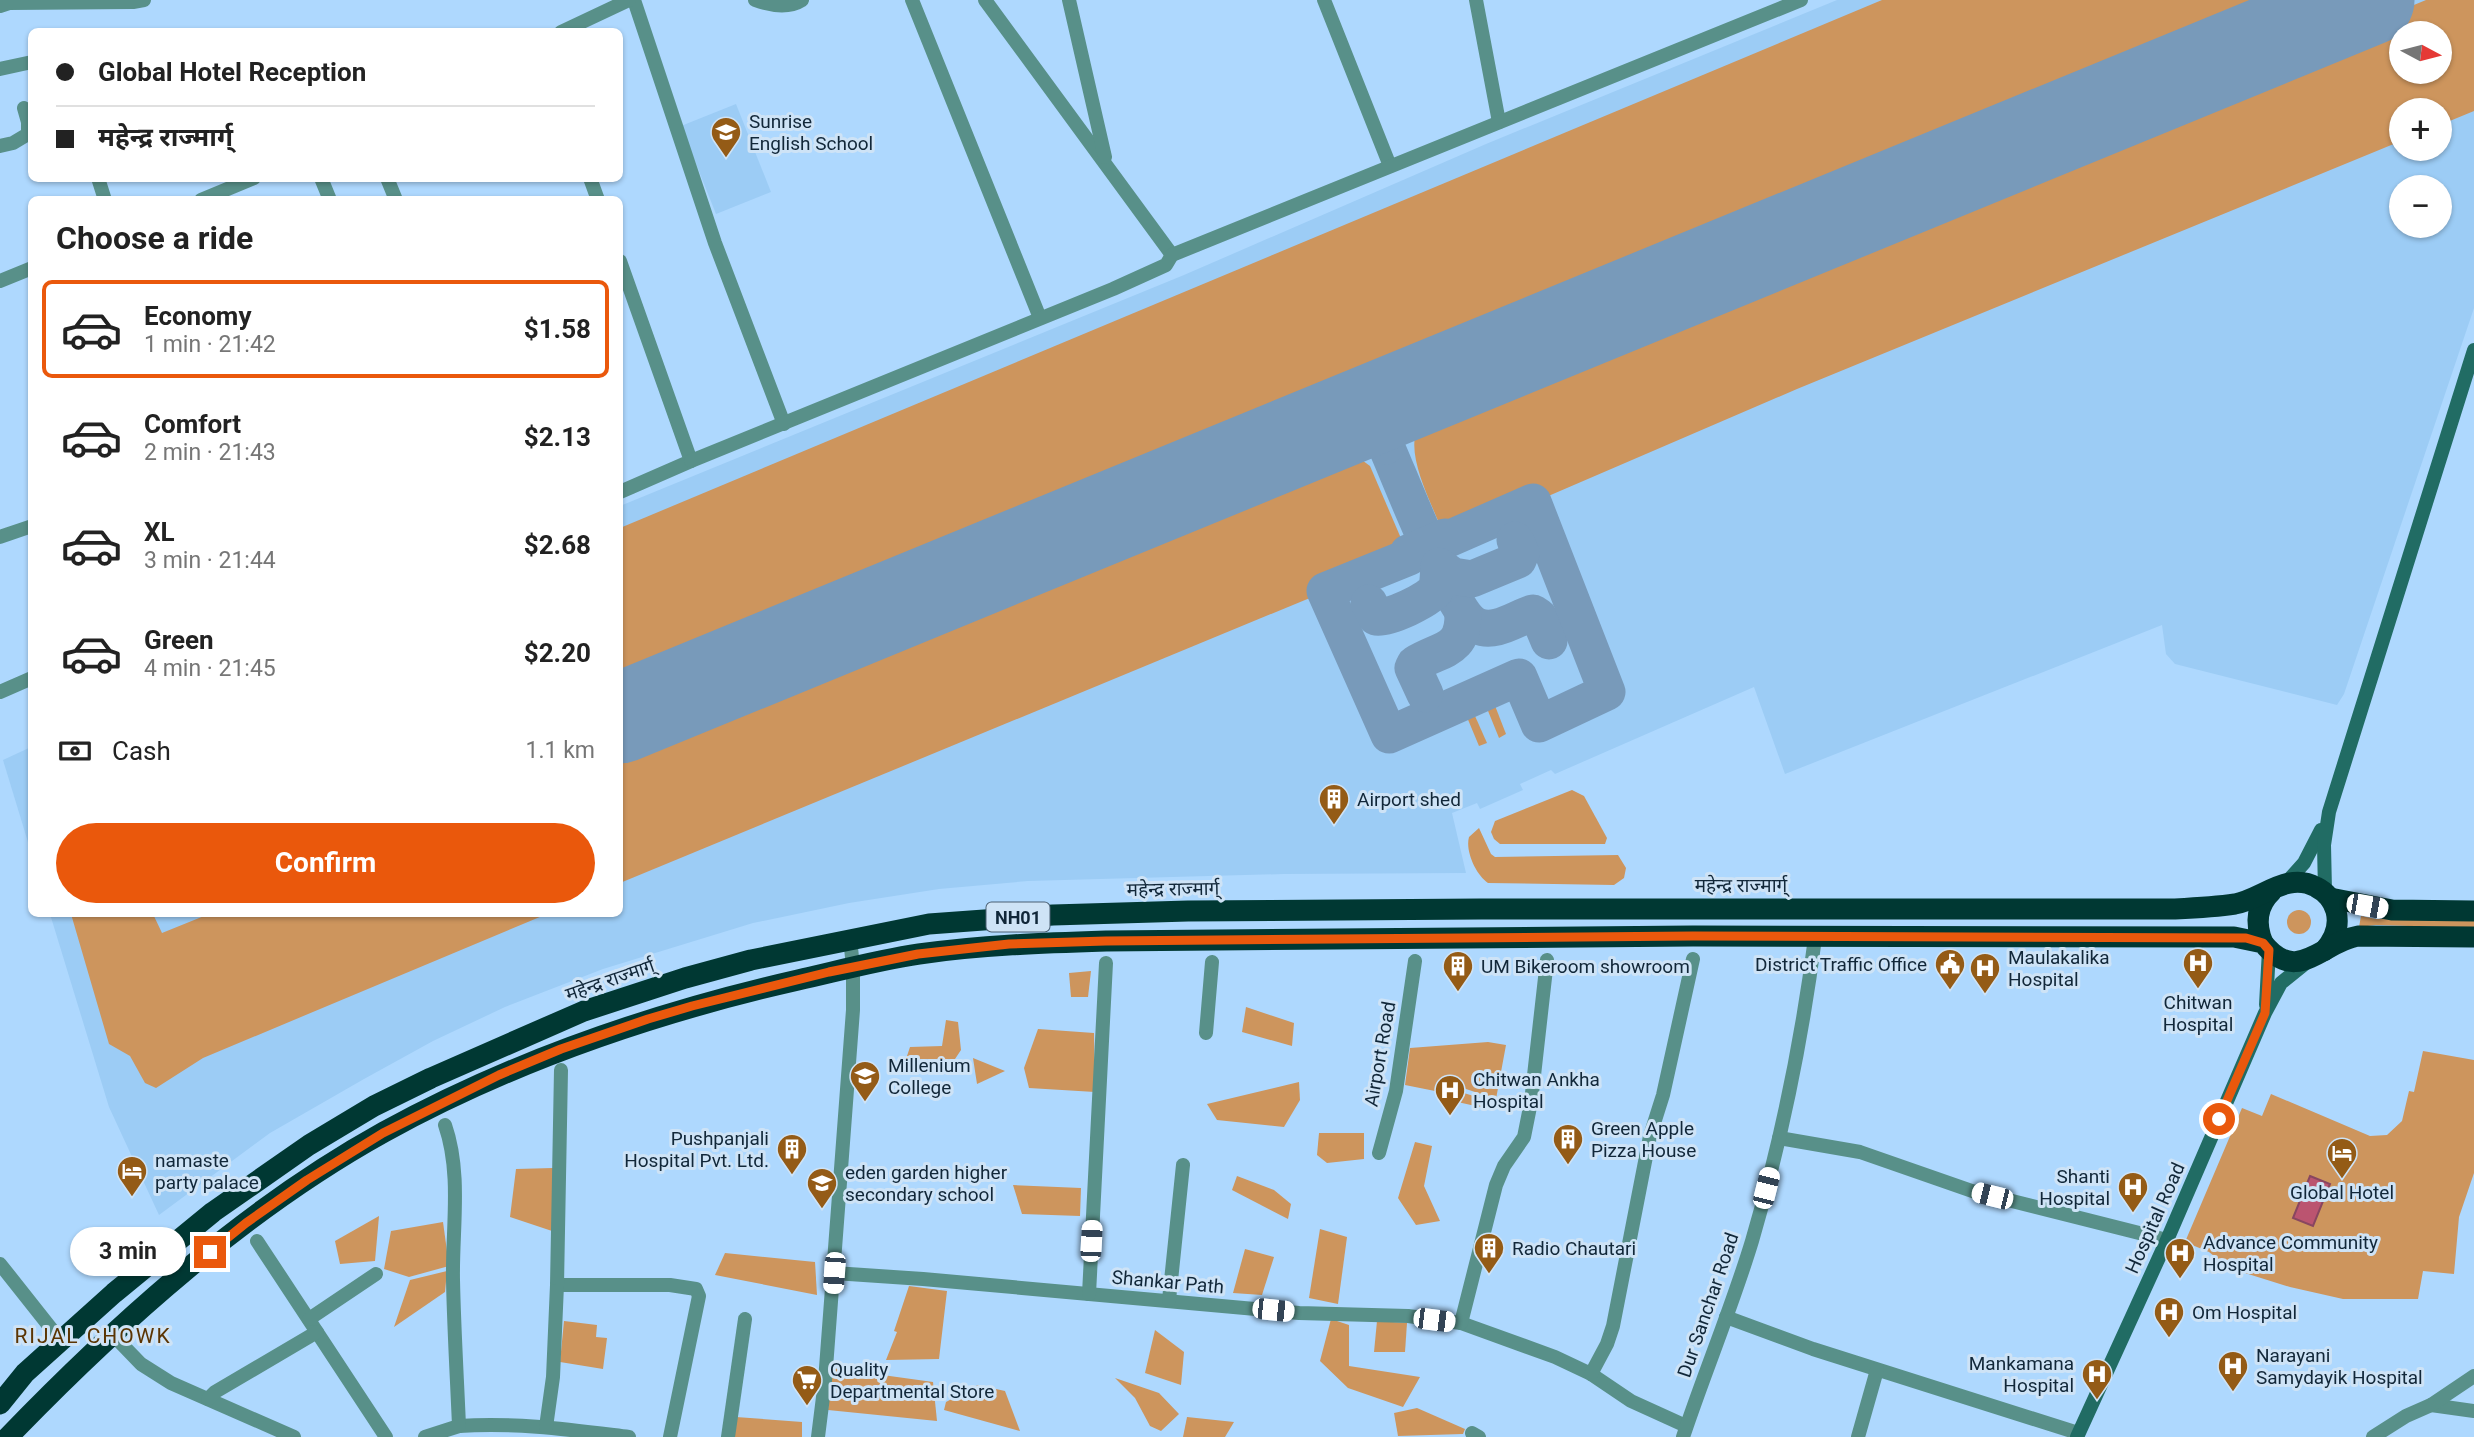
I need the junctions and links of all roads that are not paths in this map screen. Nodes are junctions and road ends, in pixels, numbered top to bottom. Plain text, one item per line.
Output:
1 (144, 0) edge
2 (632, 0) edge
3 (755, 0) edge
4 (802, 0) edge
5 (912, 0) edge
6 (985, 0) edge
7 (1069, 0) edge
8 (1324, 0) edge
9 (1476, 0) edge
10 (1801, 0) edge
11 (0, 6) edge
12 (570, 28) edge
13 (28, 63) edge
14 (0, 69) edge
15 (24, 108) dead end
16 (1499, 122) junction
17 (0, 146) edge
18 (1107, 165) junction
19 (1390, 166) junction
20 (244, 182) edge
21 (209, 196) edge
22 (1172, 256) junction
23 (623, 269) edge
24 (28, 270) edge
25 (0, 281) edge
26 (1040, 318) junction
27 (2474, 350) edge
28 (784, 424) junction
29 (691, 461) junction
30 (623, 491) edge
31 (28, 527) edge
32 (0, 537) edge
33 (28, 680) edge
34 (0, 692) edge
35 (2329, 812) junction
36 (2280, 885) junction
37 (2327, 895) junction
38 (2474, 911) edge
39 (1815, 937) junction
40 (2474, 937) edge
41 (850, 938) junction
42 (2266, 946) junction
43 (2317, 956) junction
44 (1693, 959) dead end
45 (1547, 960) dead end
46 (1415, 961) dead end
47 (1106, 962) dead end
48 (1212, 962) dead end
49 (853, 967) junction
50 (2265, 1013) junction
51 (1206, 1033) dead end
52 (561, 1070) dead end
53 (445, 1125) dead end
54 (1779, 1138) junction
55 (1379, 1153) dead end
56 (1183, 1165) dead end
57 (2166, 1240) junction
58 (257, 1241) dead end
59 (0, 1264) edge
60 (834, 1273) junction
61 (376, 1274) dead end
62 (557, 1285) junction
63 (1088, 1294) junction
64 (1169, 1300) junction
65 (1726, 1317) junction
66 (309, 1319) junction
67 (745, 1319) dead end
68 (1461, 1323) junction
69 (317, 1332) junction
70 (113, 1335) junction
71 (61, 1341) junction
72 (1877, 1370) junction
73 (1591, 1374) junction
74 (2474, 1376) edge
75 (208, 1399) junction
76 (0, 1404) edge
77 (2431, 1405) junction
78 (2474, 1411) edge
79 (459, 1426) junction
80 (547, 1427) junction
81 (1684, 1431) edge
82 (2078, 1435) edge
83 (8, 1437) edge
84 (295, 1437) edge
85 (386, 1437) edge
86 (425, 1437) edge
87 (629, 1437) edge
88 (670, 1437) edge
89 (728, 1437) edge
90 (818, 1437) edge
91 (1858, 1437) edge
92 (2374, 1437) edge

1 - 11 street
2 - 12 street
2 - 28 street
3 - 4 street
5 - 26 street
6 - 18 street
7 - 18 street
8 - 19 street
9 - 16 street
10 - 16 street
13 - 14 street
15 - 17 street
16 - 19 street
18 - 22 street
19 - 22 street
20 - 21 street
22 - 26 street
23 - 29 street
24 - 25 street
26 - 28 street
27 - 35 main road
28 - 29 street
29 - 30 street
31 - 32 street
33 - 34 street
35 - 36 main road
35 - 37 main road
36 - 37 highway
36 - 41 highway, महेन्द्र राज्मार्ग् / NH01
36 - 42 highway
37 - 38 highway
37 - 43 highway
39 - 42 highway, NH01
39 - 49 highway, NH01
39 - 54 street, Dur Sanchar Road
40 - 43 highway
41 - 49 street
41 - 71 highway, महेन्द्र राज्मार्ग् / NH01
42 - 43 highway, NH01
42 - 50 main road, Hospital Road
43 - 50 main road, Hospital Road
44 - 73 street
45 - 68 street
46 - 55 street, Airport Road
47 - 63 street
48 - 51 street
49 - 60 street
49 - 70 highway, NH01
50 - 57 main road, Hospital Road
52 - 62 street
53 - 79 street
54 - 57 street
54 - 65 street, Dur Sanchar Road
56 - 64 street
57 - 82 main road, Hospital Road
58 - 66 street
59 - 71 street
60 - 63 street, Shankar Path
60 - 90 street
61 - 66 street
62 - 80 street
62 - 88 street
63 - 64 street, Shankar Path
64 - 68 street, Shankar Path
65 - 72 street
65 - 81 street, Dur Sanchar Road
66 - 69 street
67 - 89 street
68 - 73 street, Shankar Path
69 - 75 street
69 - 85 street
70 - 75 street
70 - 83 highway, NH01
71 - 76 highway, महेन्द्र राज्मार्ग् / NH01
72 - 82 street
72 - 91 street
73 - 81 street, Shankar Path
74 - 77 street
75 - 84 street
77 - 78 street
77 - 92 street
79 - 80 street
79 - 86 street
80 - 87 street

